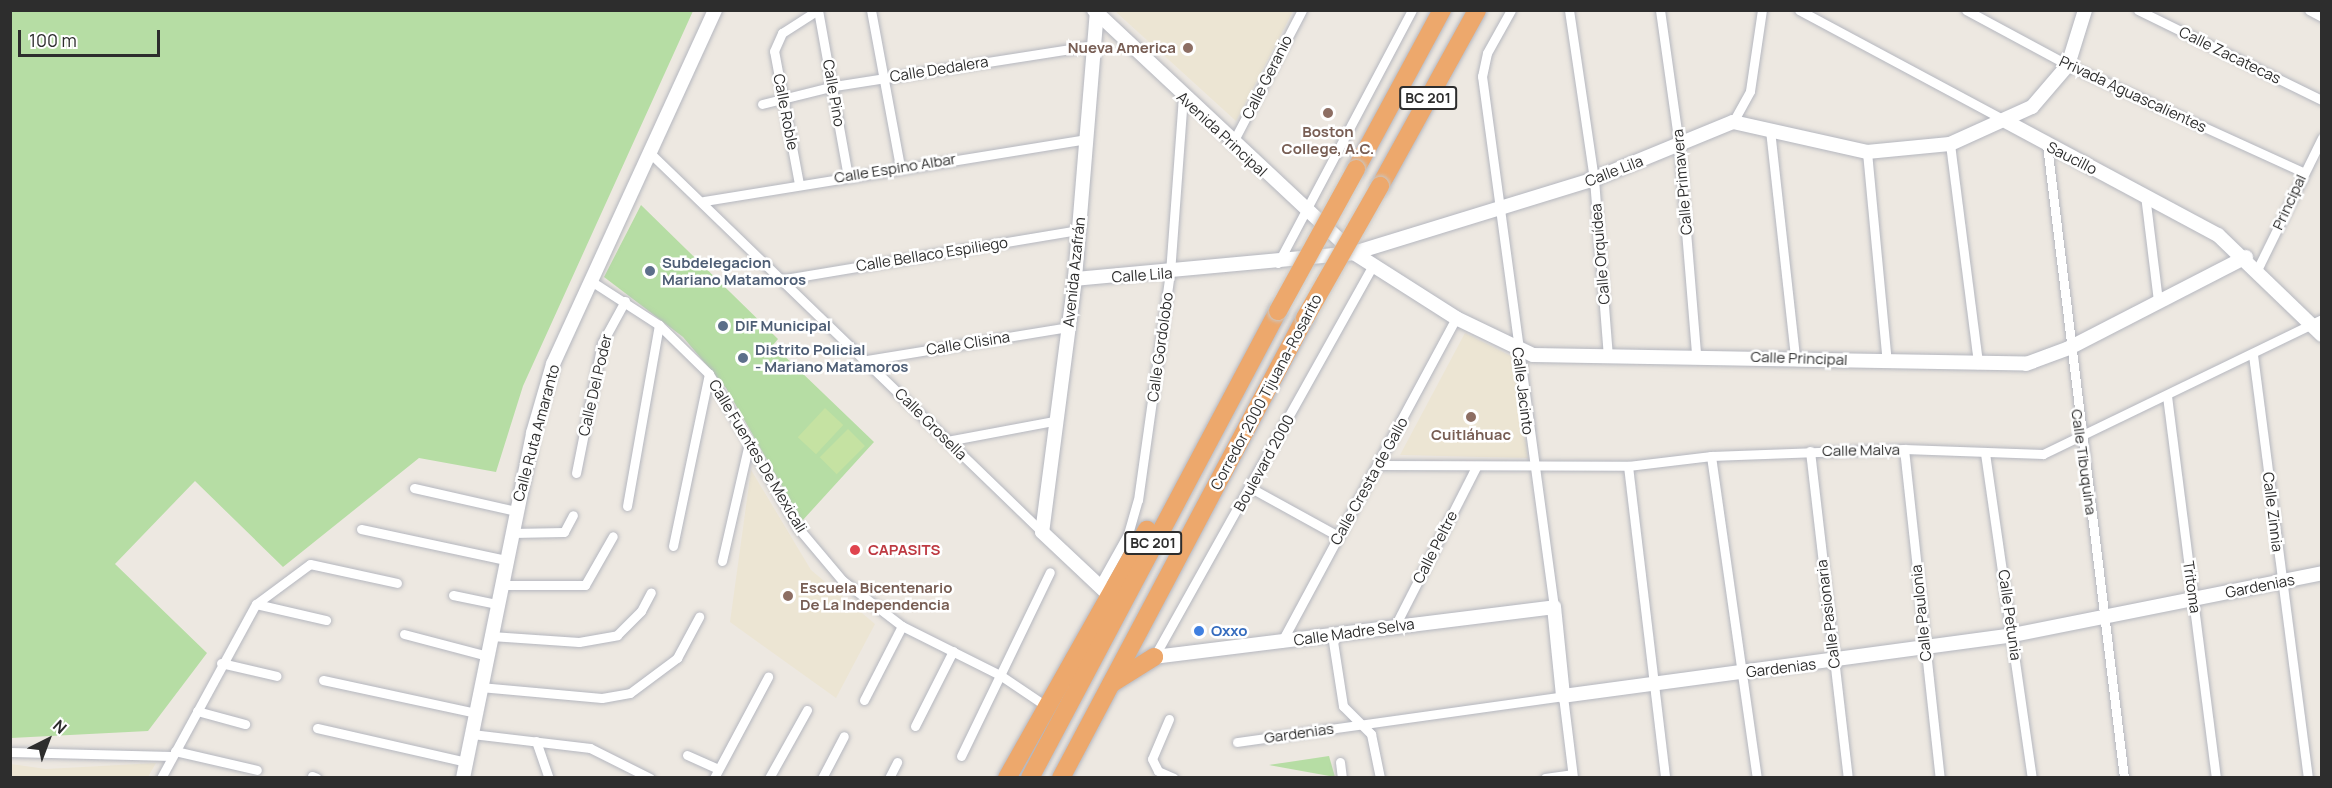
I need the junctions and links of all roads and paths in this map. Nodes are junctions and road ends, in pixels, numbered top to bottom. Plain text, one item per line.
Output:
1 (715, 10) edge
2 (818, 10) edge
3 (871, 10) edge
4 (1302, 10) edge
5 (1412, 10) edge
6 (1442, 10) edge
7 (1477, 10) edge
8 (1511, 10) edge
9 (1569, 10) edge
10 (1660, 10) edge
11 (1762, 10) edge
12 (1799, 10) edge
13 (1966, 10) edge
14 (2085, 10) edge
15 (2138, 10) edge
16 (2309, 10) edge
17 (1096, 12) edge
18 (2322, 17) edge
19 (1095, 45) junction
20 (2067, 65) junction
21 (887, 76) junction
22 (834, 86) junction
23 (1183, 98) junction
24 (785, 99) junction
25 (2322, 100) edge
26 (762, 105) dead end
27 (1733, 122) junction
28 (2007, 122) junction
29 (1770, 130) junction
30 (2322, 138) edge
31 (1087, 139) junction
32 (1232, 144) junction
33 (1950, 144) junction
34 (2047, 145) junction
35 (1679, 146) junction
36 (1866, 152) junction
37 (650, 153) junction
38 (900, 166) junction
39 (2303, 172) junction
40 (848, 176) junction
41 (1593, 179) junction
42 (799, 184) junction
43 (2145, 195) junction
44 (704, 201) junction
45 (1503, 209) junction
46 (1304, 211) junction
47 (1079, 230) junction
48 (1354, 253) junction
49 (2246, 257) junction
50 (1277, 264) junction
51 (1372, 267) junction
52 (2258, 268) junction
53 (1170, 273) junction
54 (785, 279) junction
55 (1075, 279) junction
56 (591, 280) junction
57 (625, 301) junction
58 (2158, 301) junction
59 (1456, 318) junction
60 (658, 325) junction
61 (2319, 326) edge
62 (1069, 327) junction
63 (2069, 348) junction
64 (1518, 352) junction
65 (1696, 354) junction
66 (2253, 355) junction
67 (1608, 356) junction
68 (1795, 357) junction
69 (867, 360) junction
70 (1887, 362) junction
71 (1978, 364) junction
72 (709, 374) junction
73 (2166, 396) junction
74 (1054, 421) junction
75 (2080, 440) junction
76 (947, 441) junction
77 (749, 443) junction
78 (1904, 449) junction
79 (1810, 451) junction
80 (1985, 453) junction
81 (1711, 456) junction
82 (1379, 465) junction
83 (1628, 466) junction
84 (1192, 468) junction
85 (1476, 468) junction
86 (1533, 468) junction
87 (576, 473) dead end
88 (414, 488) dead end
89 (1251, 488) junction
90 (627, 506) dead end
91 (516, 511) junction
92 (573, 515) dead end
93 (361, 529) dead end
94 (1042, 532) junction
95 (512, 533) junction
96 (614, 536) dead end
97 (1338, 536) junction
98 (673, 546) dead end
99 (506, 560) junction
100 (722, 561) dead end
101 (1050, 572) dead end
102 (2322, 573) edge
103 (2282, 582) junction
104 (397, 583) dead end
105 (501, 585) junction
106 (1104, 590) junction
107 (651, 592) dead end
108 (453, 595) dead end
109 (2194, 599) junction
110 (256, 604) junction
111 (497, 604) junction
112 (1554, 607) junction
113 (699, 617) dead end
114 (2106, 617) junction
115 (326, 620) dead end
116 (902, 626) junction
117 (1395, 626) junction
118 (404, 634) dead end
119 (1332, 635) junction
120 (2013, 635) junction
121 (491, 636) junction
122 (1281, 643) junction
123 (1924, 649) junction
124 (953, 651) junction
125 (487, 656) junction
126 (1154, 657) junction
127 (1833, 661) junction
128 (221, 663) junction
129 (1743, 672) junction
130 (1000, 675) junction
131 (277, 676) dead end
132 (768, 676) dead end
133 (323, 680) dead end
134 (1109, 685) junction
135 (1654, 686) junction
136 (480, 687) junction
137 (1563, 696) junction
138 (864, 700) dead end
139 (1046, 706) junction
140 (807, 710) dead end
141 (196, 711) junction
142 (475, 713) junction
143 (1169, 719) dead end
144 (245, 724) dead end
145 (1360, 724) junction
146 (915, 726) dead end
147 (317, 728) dead end
148 (472, 734) junction
149 (844, 736) dead end
150 (536, 741) junction
151 (1237, 742) dead end
152 (10, 752) edge
153 (173, 753) junction
154 (687, 754) dead end
155 (961, 756) dead end
156 (467, 762) junction
157 (897, 762) dead end
158 (1340, 762) dead end
159 (257, 770) dead end
160 (716, 773) edge
161 (1572, 776) edge
162 (161, 777) edge
163 (464, 777) edge
164 (549, 777) edge
165 (650, 777) edge
166 (769, 777) edge
167 (822, 777) edge
168 (889, 777) edge
169 (1007, 777) edge
170 (1030, 777) edge
171 (1061, 777) edge
172 (1174, 777) edge
173 (1341, 777) edge
174 (1380, 777) edge
175 (1545, 777) edge
176 (1665, 777) edge
177 (1757, 777) edge
178 (1848, 777) edge
179 (1940, 777) edge
180 (2032, 777) edge
181 (2124, 777) edge
182 (2216, 777) edge
183 (2308, 777) edge

1 - 37 street, Calle Ruta Amaranto
2 - 22 street, Calle Pino
2 - 24 street, Calle Roble
3 - 21 street
4 - 32 street, Calle Geranio
5 - 46 street
6 - 84 highway, Corredor 2000 Tijuana-Rosarito / BC 201, bridge
7 - 134 highway, Corredor 2000 Tijuana-Rosarito / BC 201, bridge
8 - 45 street, Calle Jacinto
9 - 41 street, Calle Orquídea
10 - 35 street, Calle Primavera
11 - 27 street
12 - 28 street, Saucillo
13 - 20 street, Privada Aguascalientes
14 - 20 street
15 - 25 street, Calle Zacatecas
16 - 18 street
17 - 19 street, Avenida Azafrán
17 - 23 street, Avenida Principal
19 - 21 street, Calle Dedalera
19 - 31 street, Avenida Azafrán
20 - 28 street
20 - 39 street, Privada Aguascalientes
21 - 22 street, Calle Dedalera
21 - 38 street
22 - 24 street, Calle Dedalera
22 - 40 street, Calle Pino
23 - 32 street, Avenida Principal
23 - 53 street, Calle Gordolobo
24 - 26 street, Calle Dedalera
24 - 42 street, Calle Roble
27 - 29 street
27 - 35 street, Calle Lila
28 - 33 street
28 - 34 street, Saucillo
29 - 36 street
29 - 68 street
30 - 39 street, Principal
31 - 38 street, Calle Espino Albar
31 - 47 street, Avenida Azafrán
32 - 46 street, Avenida Principal
33 - 36 street
33 - 71 street
34 - 43 street, Saucillo
34 - 63 street, Calle Tibuquina
35 - 41 street, Calle Lila
35 - 65 street, Calle Primavera
36 - 70 street
37 - 44 street, Calle Grosella
37 - 56 street, Calle Ruta Amaranto
38 - 40 street, Calle Espino Albar
39 - 52 street, Principal
40 - 42 street, Calle Espino Albar
41 - 45 street, Calle Lila
41 - 67 street, Calle Orquídea
42 - 44 street, Calle Espino Albar
43 - 49 street, Saucillo
43 - 58 street
44 - 54 street, Calle Grosella
45 - 48 street, Calle Lila
45 - 64 street, Calle Jacinto
46 - 48 street, Avenida Principal
46 - 50 street
47 - 54 street, Calle Bellaco Espiliego
47 - 55 street, Avenida Azafrán
48 - 50 street, Calle Lila
48 - 51 street, Calle Principal
49 - 52 street, Saucillo
49 - 58 street, Calle Principal
50 - 53 street, Calle Lila
51 - 59 street, Calle Principal
51 - 89 street, Boulevard 2000
52 - 61 street, Saucillo
53 - 55 street, Calle Lila
53 - 106 street, Calle Gordolobo
54 - 69 street, Calle Grosella
55 - 62 street, Avenida Azafrán
56 - 57 street, Calle Fuentes De Mexicali
56 - 91 street, Calle Ruta Amaranto
57 - 60 street, Calle Fuentes De Mexicali
57 - 87 street, Calle Del Poder
58 - 63 street, Calle Principal
59 - 64 street, Calle Principal
59 - 82 street, Calle Cresta de Gallo
60 - 72 street, Calle Fuentes De Mexicali
60 - 90 street
61 - 66 street, Calle Malva
62 - 69 street, Calle Clisina
62 - 74 street, Avenida Azafrán
63 - 71 street, Calle Principal
63 - 75 street, Calle Tibuquina
64 - 67 street, Calle Principal
64 - 86 street, Calle Jacinto
65 - 67 street, Calle Principal
65 - 68 street, Calle Principal
66 - 73 street, Calle Malva
66 - 103 street, Calle Zinnia
68 - 70 street, Calle Principal
69 - 76 street, Calle Grosella
70 - 71 street, Calle Principal
72 - 77 street, Calle Fuentes De Mexicali
72 - 98 street
73 - 75 street, Calle Malva
73 - 109 street, Tritoma
74 - 76 street
74 - 94 street, Avenida Azafrán
75 - 80 street, Calle Malva
75 - 114 street, Calle Tibuquina
76 - 94 street, Calle Grosella
77 - 100 street
77 - 116 street, Calle Fuentes De Mexicali
78 - 79 street, Calle Malva
78 - 80 street, Calle Malva
78 - 123 street, Calle Paulonia
79 - 81 street, Calle Malva
79 - 127 street, Calle Pasionaria
80 - 120 street, Calle Petunia
81 - 83 street, Calle Malva
81 - 129 street
82 - 85 street, Calle Malva
82 - 97 street, Calle Cresta de Gallo
83 - 86 street, Calle Malva
83 - 135 street
84 - 106 highway
84 - 170 highway, Corredor 2000 Tijuana-Rosarito / BC 201
85 - 86 street, Calle Malva
85 - 117 street, Calle Peltre
86 - 112 street, Calle Jacinto
88 - 91 street
89 - 97 street
89 - 126 street, Boulevard 2000
91 - 95 street, Calle Ruta Amaranto
92 - 95 street
93 - 99 street
94 - 106 street, Calle Grosella
95 - 99 street, Calle Ruta Amaranto
96 - 105 street
97 - 122 street, Calle Cresta de Gallo
99 - 105 street, Calle Ruta Amaranto
101 - 130 street
102 - 103 street, Gardenias
103 - 109 street, Gardenias
103 - 183 street, Calle Zinnia
104 - 110 street
105 - 111 street, Calle Ruta Amaranto
106 - 139 highway
107 - 121 street
108 - 111 street
109 - 114 street, Gardenias
109 - 182 street, Tritoma
110 - 115 street
110 - 128 street
111 - 121 street, Calle Ruta Amaranto
112 - 117 street, Calle Madre Selva
112 - 137 street, Calle Jacinto
113 - 136 street
114 - 120 street, Gardenias
114 - 181 street, Calle Tibuquina
116 - 124 street, Calle Fuentes De Mexicali
116 - 138 street
117 - 119 street, Calle Madre Selva
118 - 125 street
119 - 122 street, Calle Madre Selva
119 - 145 street
120 - 123 street, Gardenias
120 - 180 street, Calle Petunia
121 - 125 street, Calle Ruta Amaranto
122 - 126 street, Calle Madre Selva
123 - 127 street, Gardenias
123 - 179 street, Calle Paulonia
124 - 130 street, Calle Fuentes De Mexicali
124 - 146 street
125 - 136 street, Calle Ruta Amaranto
126 - 134 highway
127 - 129 street, Gardenias
127 - 178 street, Calle Pasionaria
128 - 131 street
128 - 141 street
129 - 135 street, Gardenias
129 - 177 street
130 - 139 street, Calle Fuentes De Mexicali
130 - 155 street
132 - 160 street
133 - 142 street
134 - 171 highway, Corredor 2000 Tijuana-Rosarito / BC 201
135 - 137 street, Gardenias
135 - 176 street
136 - 142 street, Calle Ruta Amaranto
137 - 145 street, Gardenias
137 - 161 street, Calle Jacinto
139 - 169 highway
140 - 166 street
141 - 144 street
141 - 153 street
142 - 148 street, Calle Ruta Amaranto
143 - 172 street
145 - 151 street, Gardenias
145 - 174 street
147 - 156 street
148 - 150 street
148 - 156 street, Calle Ruta Amaranto
149 - 167 street
150 - 164 street
150 - 165 street
152 - 153 street
153 - 159 street
153 - 162 street
154 - 160 street
156 - 163 street, Calle Ruta Amaranto
157 - 168 street
158 - 173 street
161 - 175 street

